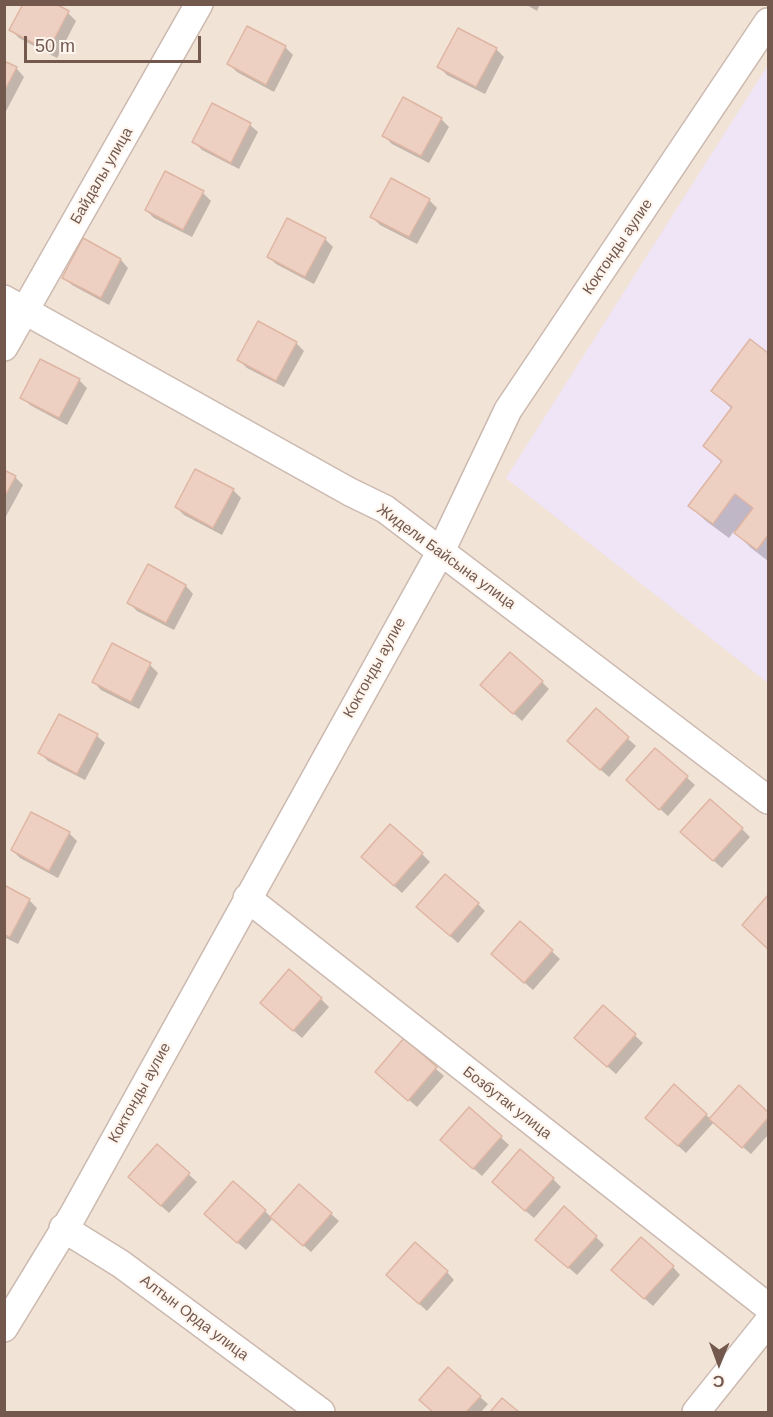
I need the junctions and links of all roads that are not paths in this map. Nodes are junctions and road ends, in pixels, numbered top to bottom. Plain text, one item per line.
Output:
1 (199, 4) edge
2 (768, 22) edge
3 (15, 305) edge
4 (4, 347) edge
5 (441, 551) junction
6 (768, 800) edge
7 (247, 898) junction
8 (63, 1228) junction
9 (768, 1307) edge
10 (9, 1311) edge
11 (768, 1322) edge
12 (321, 1413) edge
13 (696, 1413) edge

1 - 3 street, Байдалы улица
2 - 5 street, Коктонды аулие
3 - 4 street, Байдалы улица
3 - 5 street, Жидели Байсына улица
5 - 6 street, Жидели Байсына улица
5 - 7 street, Коктонды аулие
7 - 8 street, Коктонды аулие
7 - 9 street, Бозбутак улица
8 - 10 street, Коктонды аулие
8 - 12 street, Алтын Орда улица
11 - 13 street

